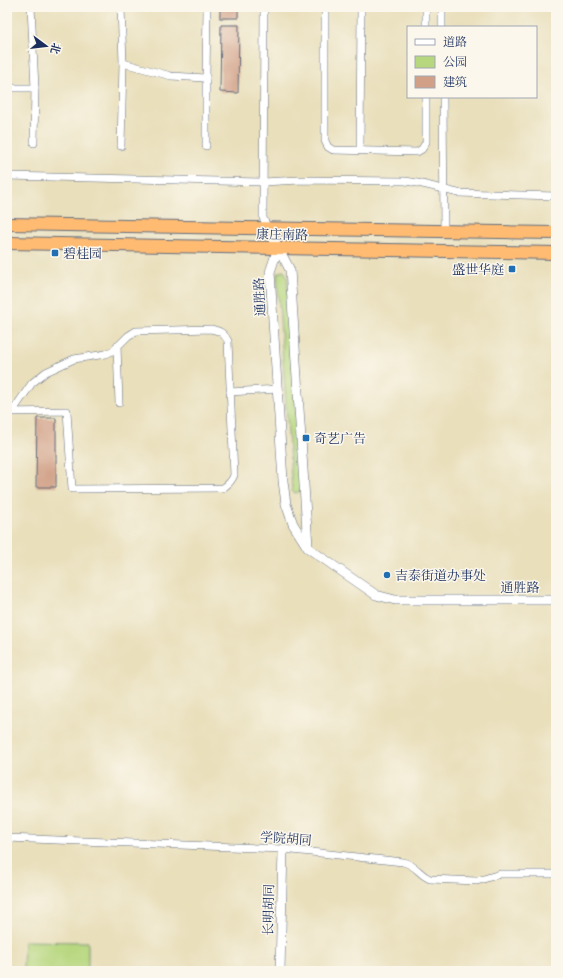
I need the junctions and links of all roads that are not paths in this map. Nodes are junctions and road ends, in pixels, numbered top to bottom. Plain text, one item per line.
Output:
1 (30, 7) edge
2 (121, 7) edge
3 (207, 7) edge
4 (264, 7) edge
5 (325, 7) edge
6 (361, 7) edge
7 (426, 7) edge
8 (442, 7) edge
9 (426, 26) edge
10 (442, 26) edge
11 (123, 63) junction
12 (206, 78) junction
13 (7, 88) edge
14 (35, 88) junction
15 (426, 98) edge
16 (443, 98) edge
17 (34, 143) dead end
18 (121, 146) dead end
19 (206, 146) dead end
20 (360, 150) junction
21 (7, 176) edge
22 (263, 182) junction
23 (443, 190) junction
24 (556, 196) edge
25 (7, 224) edge
26 (268, 228) junction
27 (444, 231) junction
28 (556, 233) edge
29 (7, 243) edge
30 (278, 248) junction
31 (556, 253) edge
32 (117, 346) junction
33 (278, 389) junction
34 (230, 392) junction
35 (119, 403) dead end
36 (10, 412) edge
37 (308, 548) junction
38 (556, 600) edge
39 (7, 838) edge
40 (283, 849) junction
41 (556, 874) edge
42 (280, 971) edge

1 - 14 street
2 - 11 street
3 - 12 street
4 - 22 street
5 - 20 street
6 - 20 street
7 - 9 street
8 - 10 street
11 - 12 street
11 - 18 street
12 - 19 street
13 - 14 street
14 - 17 street
15 - 20 street
16 - 23 street
21 - 22 street
22 - 23 street
22 - 26 street
23 - 24 street
23 - 27 street
25 - 26 highway, 康庄南路
26 - 27 highway, 康庄南路
26 - 30 street
27 - 28 highway, 康庄南路
29 - 30 highway, 康庄南路
30 - 31 highway, 康庄南路
30 - 33 street, 通胜路
30 - 37 street
32 - 34 street
32 - 35 street
32 - 36 street
33 - 34 street
33 - 37 street, 通胜路
34 - 36 street
37 - 38 street, 通胜路
39 - 40 street, 学院胡同
40 - 41 street, 学院胡同
40 - 42 street, 长明胡同

